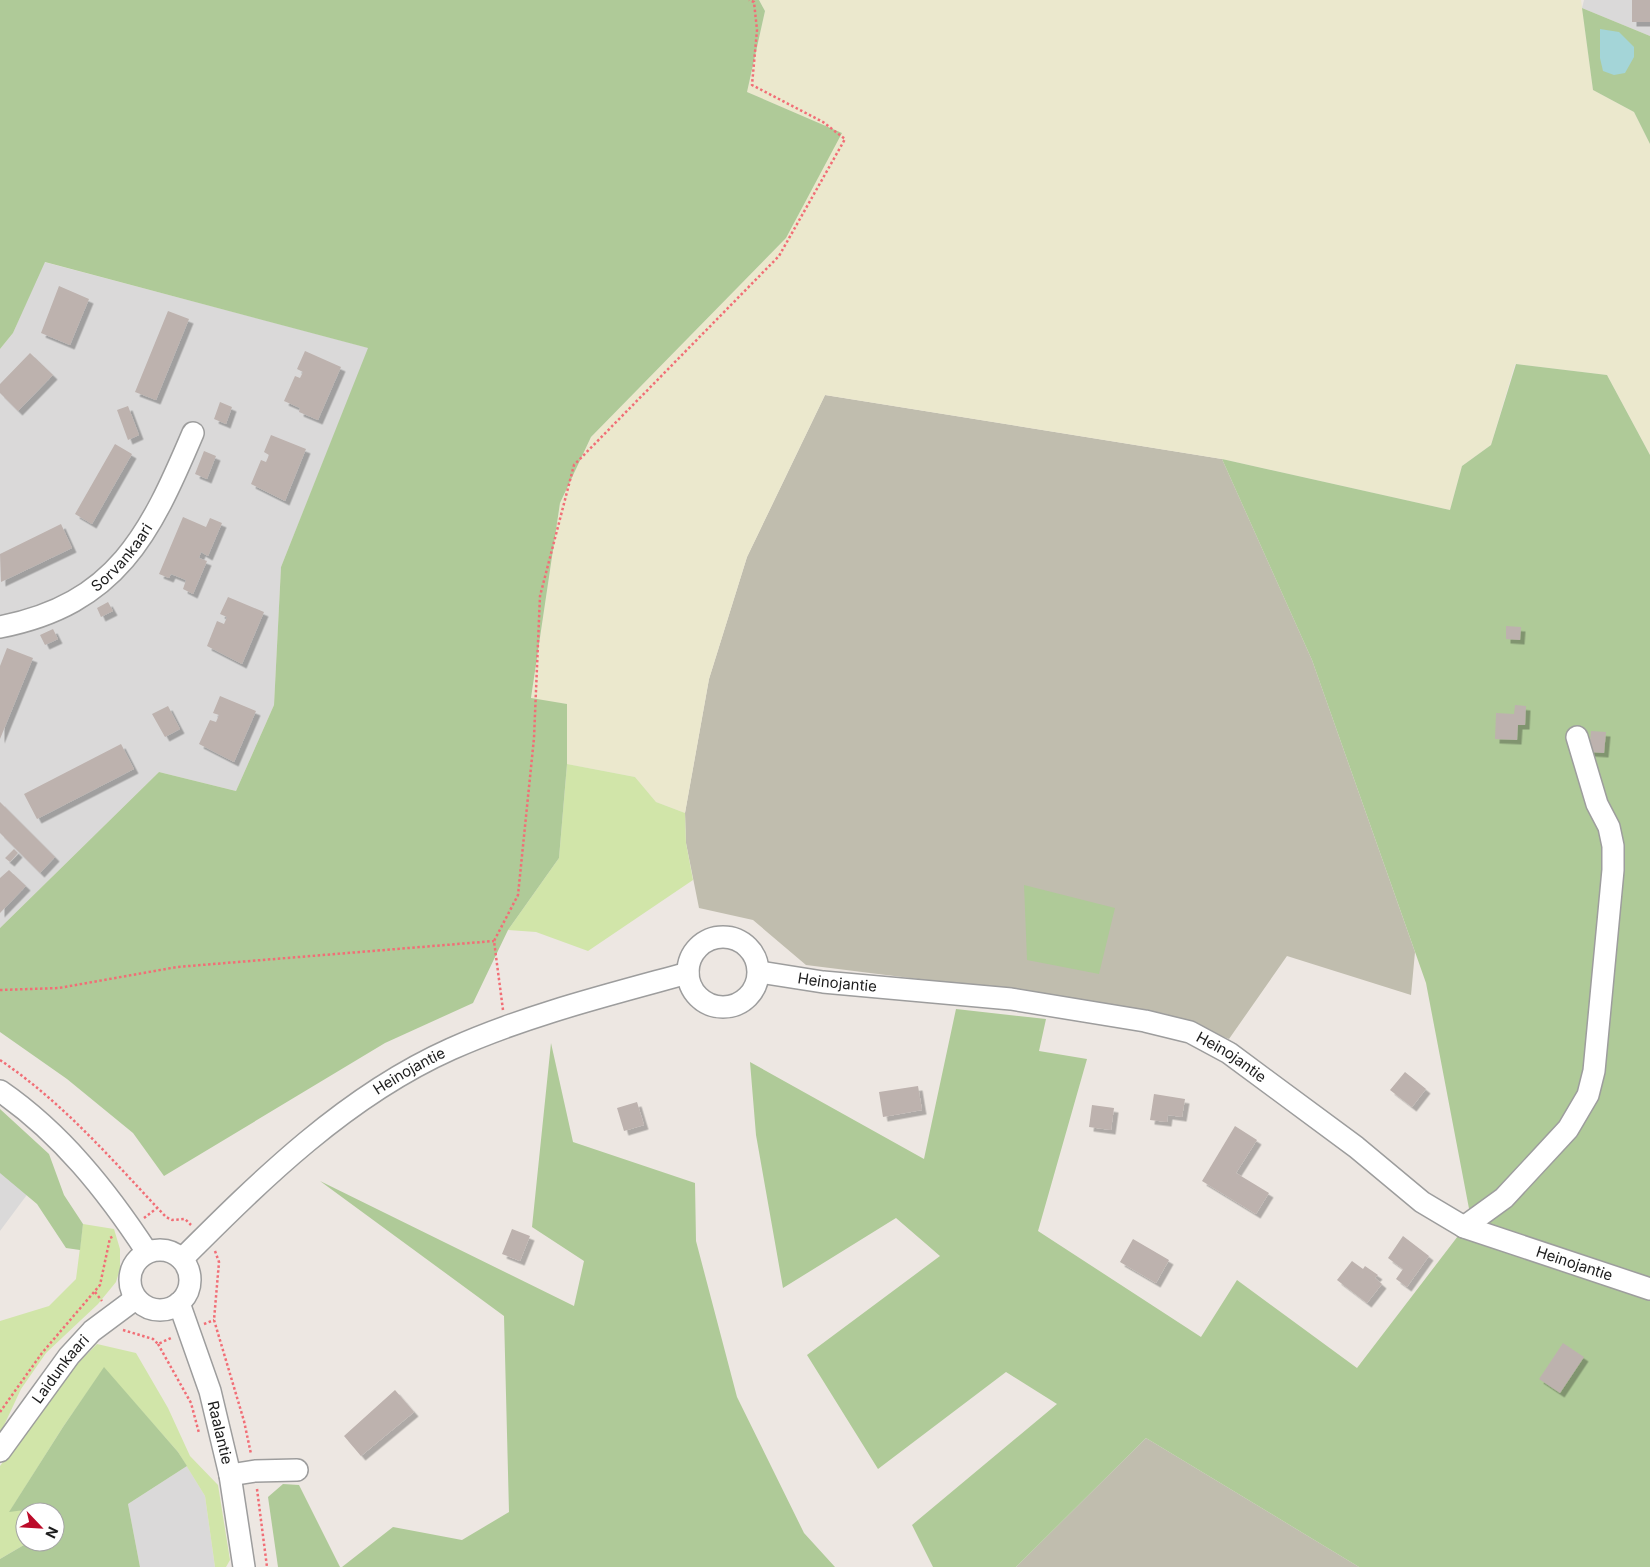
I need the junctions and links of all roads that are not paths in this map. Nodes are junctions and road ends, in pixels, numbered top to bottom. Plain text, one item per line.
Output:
1 (193, 433) dead end
2 (0, 627) edge
3 (1577, 737) dead end
4 (759, 972) junction
5 (688, 973) junction
6 (0, 1091) edge
7 (1464, 1227) junction
8 (147, 1252) junction
9 (182, 1259) junction
10 (1650, 1289) edge
11 (135, 1299) junction
12 (179, 1303) junction
13 (0, 1451) edge
14 (297, 1470) dead end
15 (230, 1475) junction
16 (244, 1567) edge

1 - 2 street, Sorvankaari
3 - 7 street
4 - 5 street
4 - 5 street
4 - 7 street, Heinojantie
5 - 9 street, Heinojantie
6 - 8 street
7 - 10 street, Heinojantie
8 - 9 street
8 - 11 street
9 - 12 street
11 - 12 street
11 - 13 street, Laidunkaari
12 - 15 street, Raalantie
14 - 15 street
15 - 16 street, Raalantie

